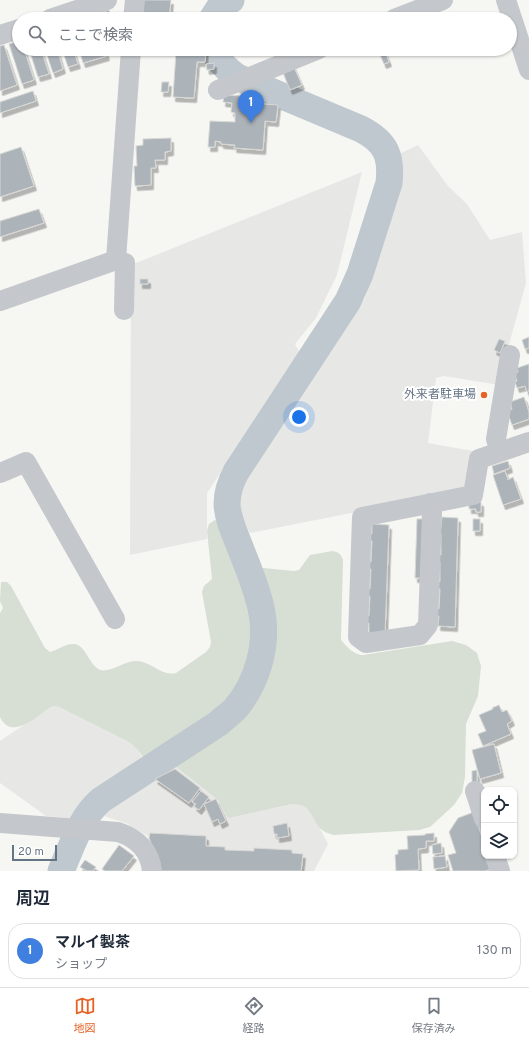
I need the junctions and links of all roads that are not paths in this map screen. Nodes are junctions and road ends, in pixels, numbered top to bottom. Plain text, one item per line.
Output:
1 (107, 0) edge
2 (135, 0) edge
3 (443, 0) edge
4 (506, 0) edge
5 (71, 12) edge
6 (134, 12) edge
7 (412, 12) edge
8 (510, 12) edge
9 (12, 31) edge
10 (517, 31) edge
11 (0, 35) edge
12 (131, 56) edge
13 (302, 56) edge
14 (527, 60) edge
15 (218, 90) dead end
16 (116, 260) junction
17 (0, 301) edge
18 (124, 310) dead end
19 (510, 355) dead end
20 (529, 442) edge
21 (500, 452) junction
22 (0, 473) edge
23 (430, 504) junction
24 (115, 619) dead end
25 (476, 791) dead end
26 (481, 808) edge
27 (0, 823) edge
28 (496, 859) edge
29 (152, 871) edge
30 (500, 871) edge

1 - 5 street
2 - 6 street
3 - 7 street
4 - 8 street
9 - 11 street
10 - 14 street
12 - 16 street
13 - 15 street
16 - 17 street
16 - 18 street
19 - 21 street
20 - 21 street
21 - 23 street
22 - 24 street
23 - 23 street
25 - 26 street
27 - 29 street
28 - 30 street

